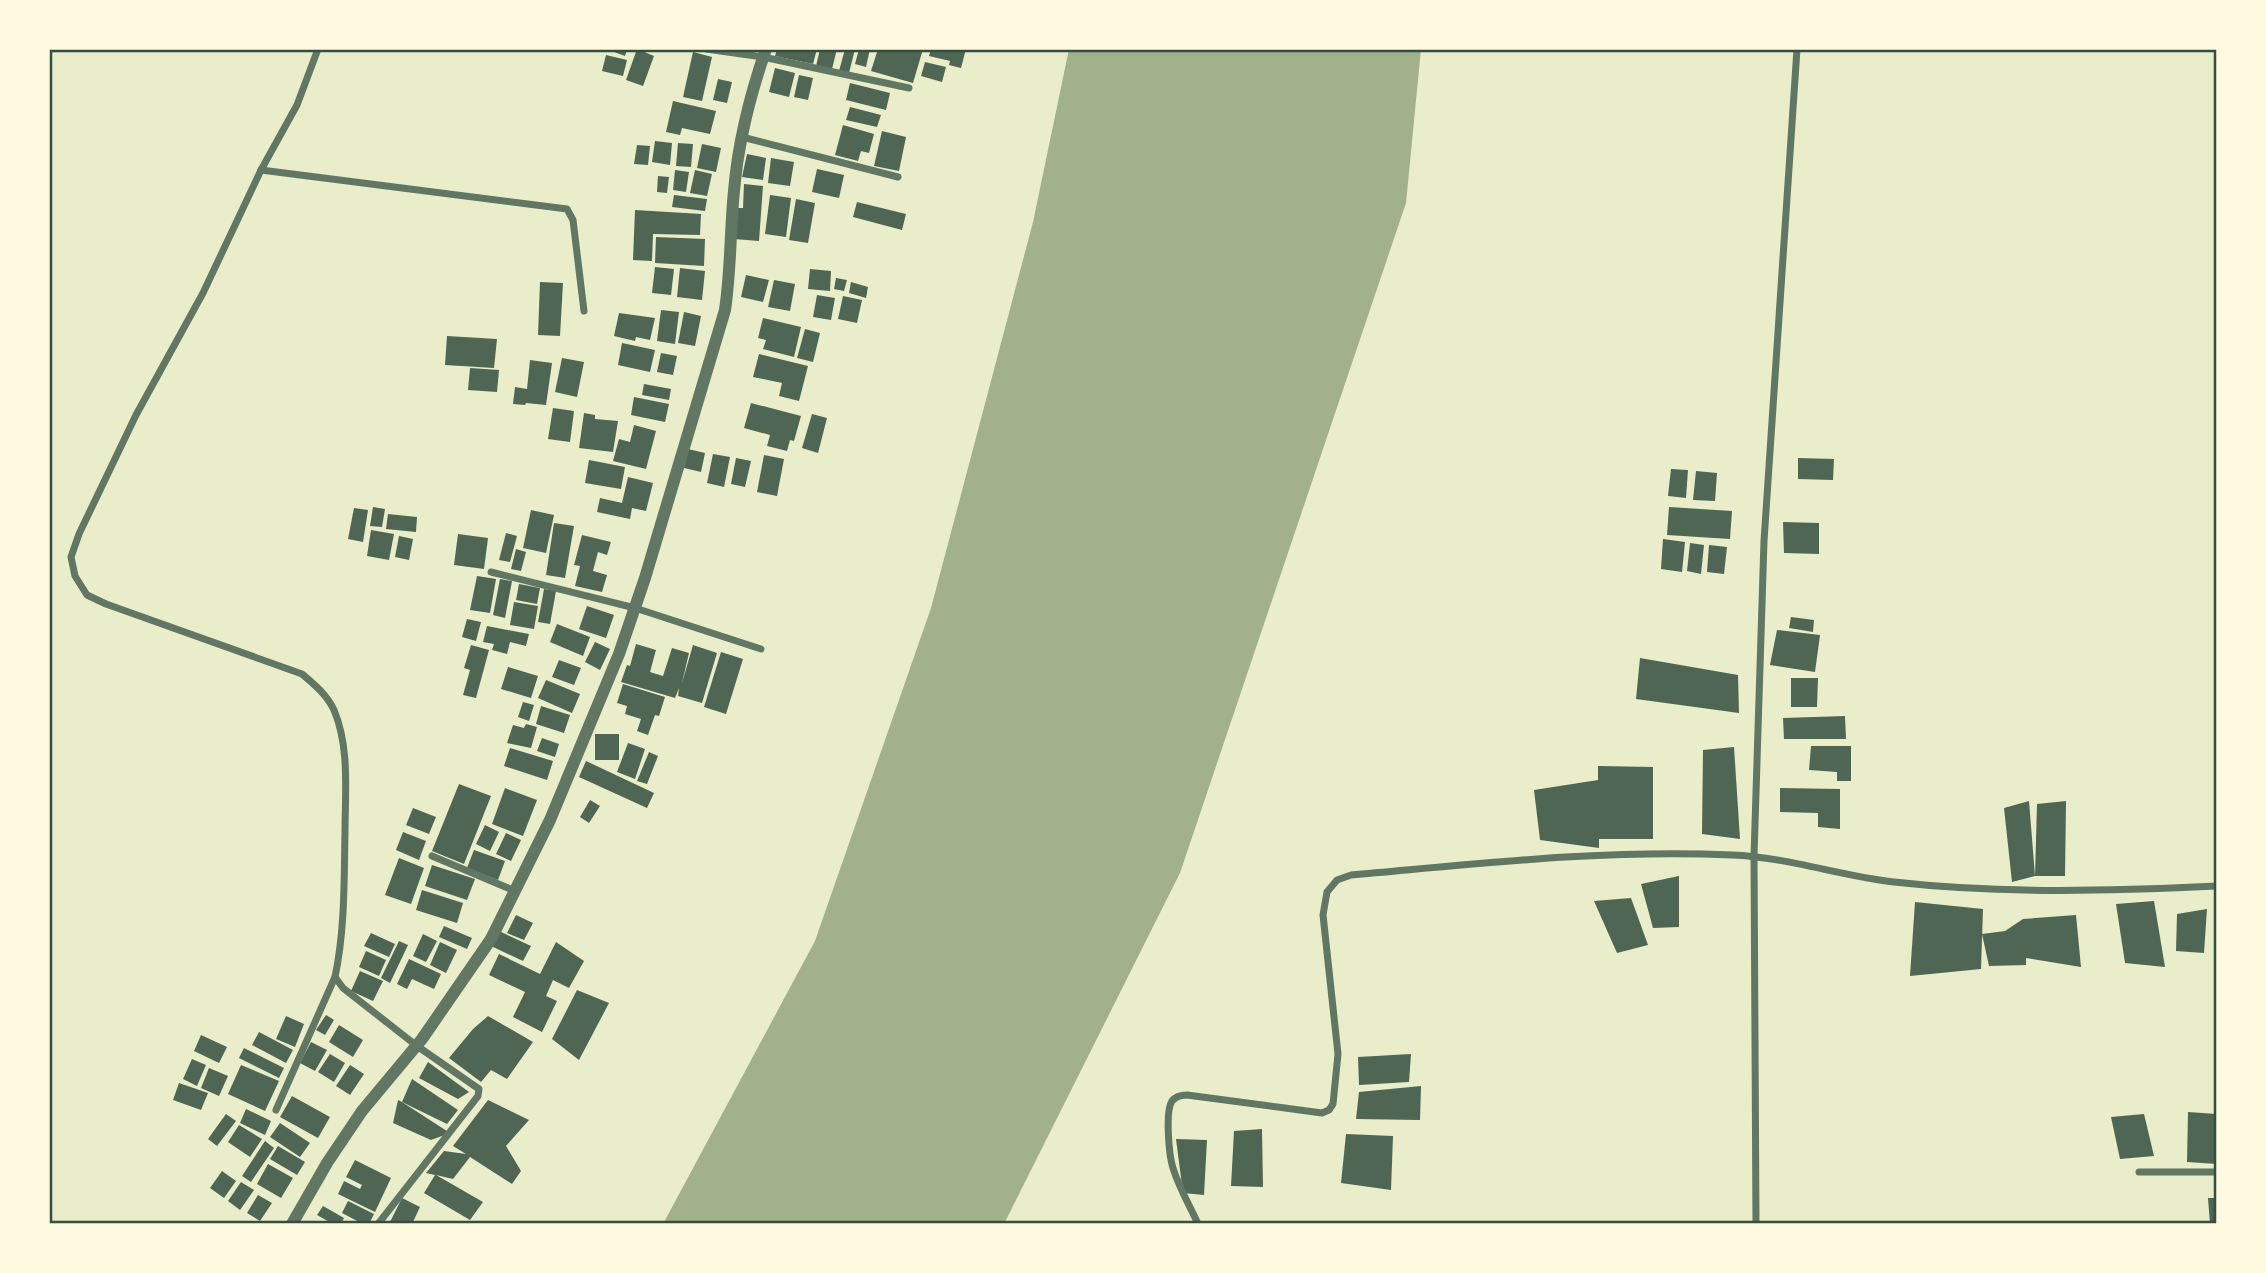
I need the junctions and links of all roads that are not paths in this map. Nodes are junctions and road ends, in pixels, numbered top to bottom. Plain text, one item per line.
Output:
1 (318, 49) edge
2 (706, 49) edge
3 (1797, 49) edge
4 (764, 53) edge
5 (909, 88) dead end
6 (742, 137) junction
7 (261, 170) junction
8 (898, 177) dead end
9 (584, 311) dead end
10 (491, 572) dead end
11 (635, 608) junction
12 (761, 649) dead end
13 (432, 856) dead end
14 (1754, 856) junction
15 (2217, 886) edge
16 (515, 891) junction
17 (335, 977) junction
18 (417, 1046) junction
19 (276, 1110) dead end
20 (2139, 1172) dead end
21 (2217, 1172) edge
22 (292, 1224) edge
23 (378, 1224) edge
24 (1198, 1224) edge
25 (1756, 1224) edge

1 - 7 street
2 - 4 street
3 - 14 street
4 - 5 street
4 - 6 street
6 - 8 street
6 - 11 street
7 - 9 street
7 - 17 street
10 - 11 street
11 - 12 street
11 - 16 street
13 - 16 street
14 - 15 street
14 - 24 street
14 - 25 street
16 - 18 street
17 - 18 street
17 - 19 street
18 - 22 street
18 - 23 street
20 - 21 street

